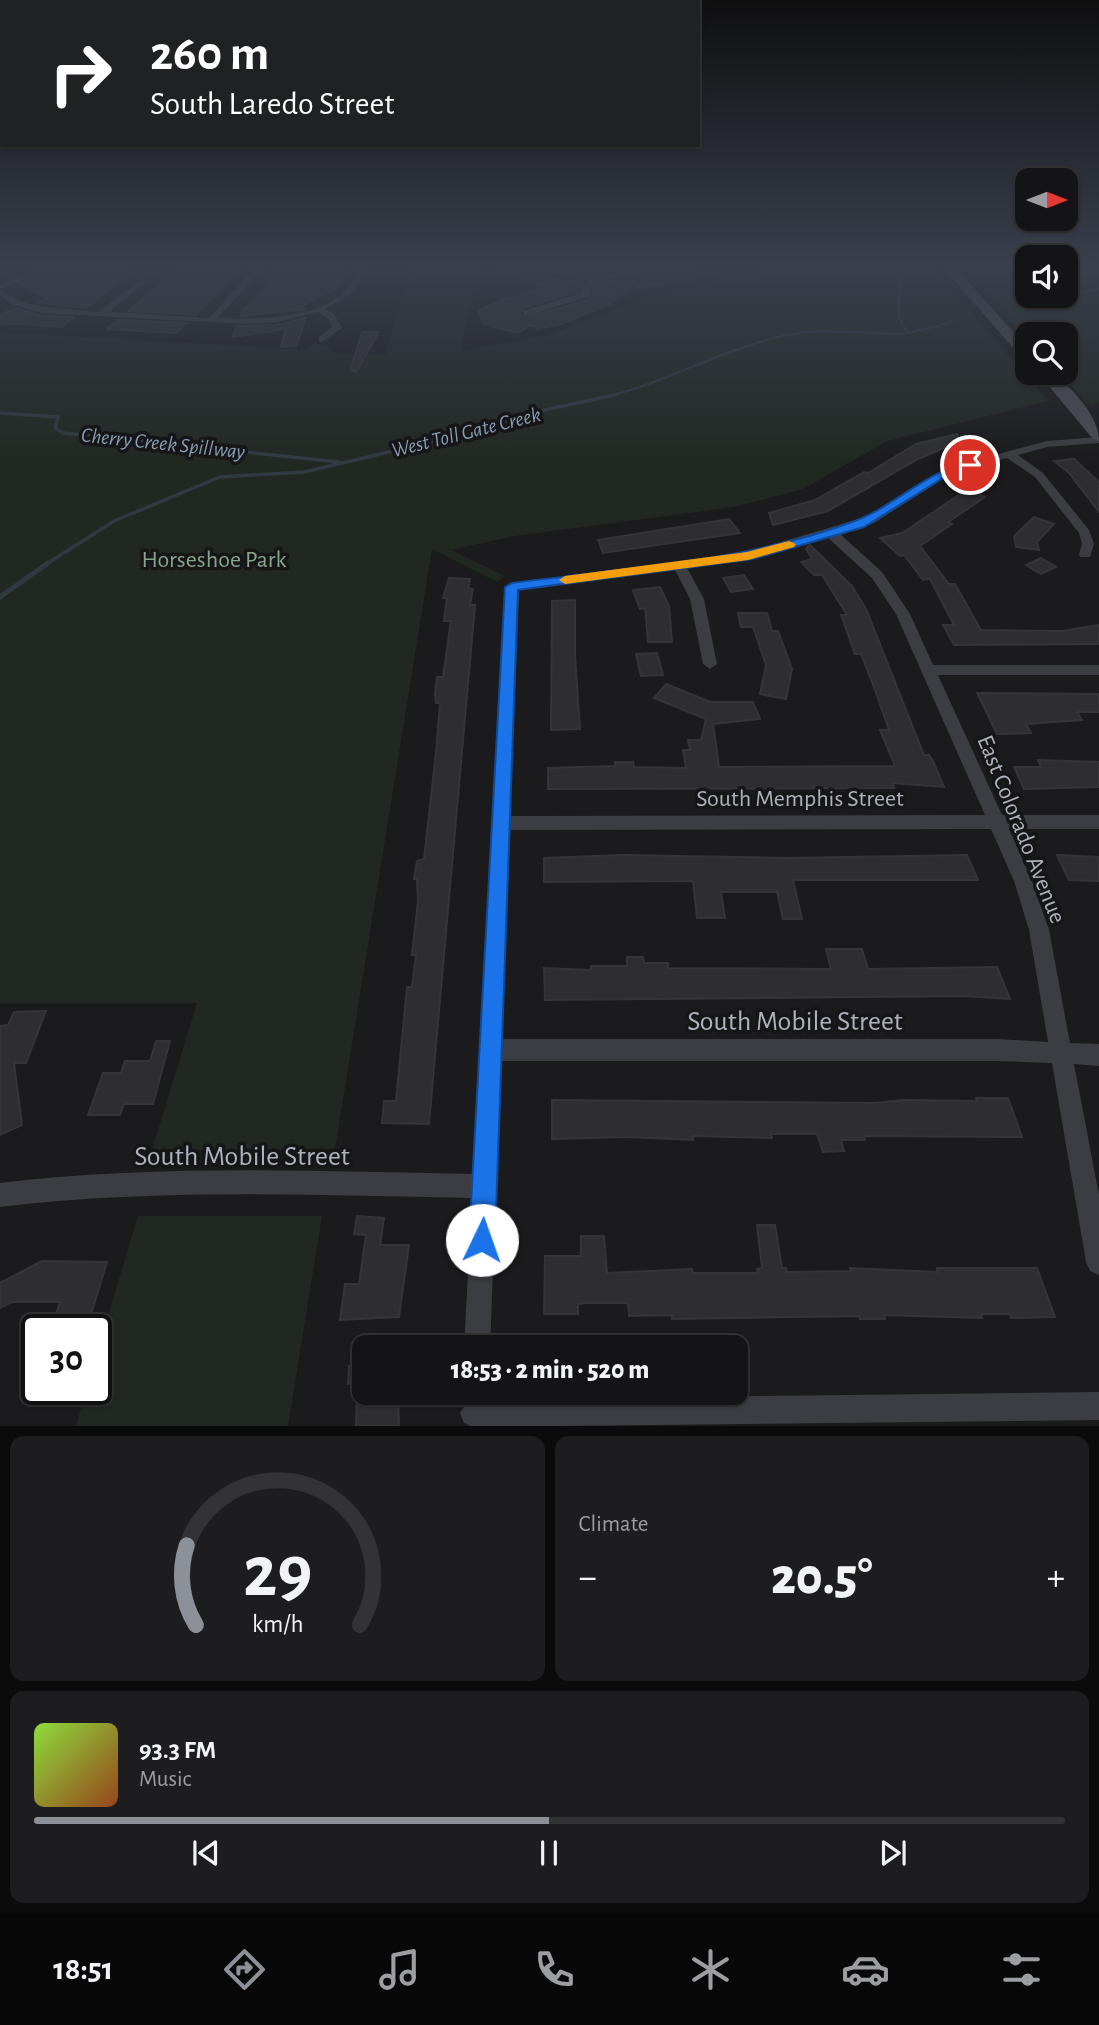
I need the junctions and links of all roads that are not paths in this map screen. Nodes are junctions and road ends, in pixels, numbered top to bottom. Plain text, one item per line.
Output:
1 (333, 332) edge
2 (322, 339) dead end
3 (1051, 385) edge
4 (1099, 438) edge
5 (1009, 454) junction
6 (831, 533) junction
7 (1085, 554) dead end
8 (680, 565) junction
9 (710, 664) dead end
10 (928, 670) junction
11 (1099, 670) edge
12 (1099, 822) edge
13 (501, 823) junction
14 (997, 823) junction
15 (491, 1051) junction
16 (1062, 1053) junction
17 (1099, 1055) edge
18 (484, 1186) junction
19 (0, 1195) edge
20 (1099, 1262) edge
21 (478, 1335) edge
22 (748, 1403) edge
23 (1099, 1406) edge

1 - 2 street
3 - 4 street
4 - 5 street
5 - 6 street
5 - 7 street
6 - 8 street
6 - 10 street, East Colorado Avenue
8 - 9 street
8 - 13 street
10 - 11 street
10 - 14 street, East Colorado Avenue
12 - 14 street, South Memphis Street
13 - 14 street, South Memphis Street
13 - 15 street
14 - 16 street, East Colorado Avenue
15 - 16 street, South Mobile Street
15 - 18 street
16 - 17 street, South Mobile Street
16 - 20 street, East Colorado Avenue
18 - 19 street, South Mobile Street
18 - 21 street
22 - 23 street

